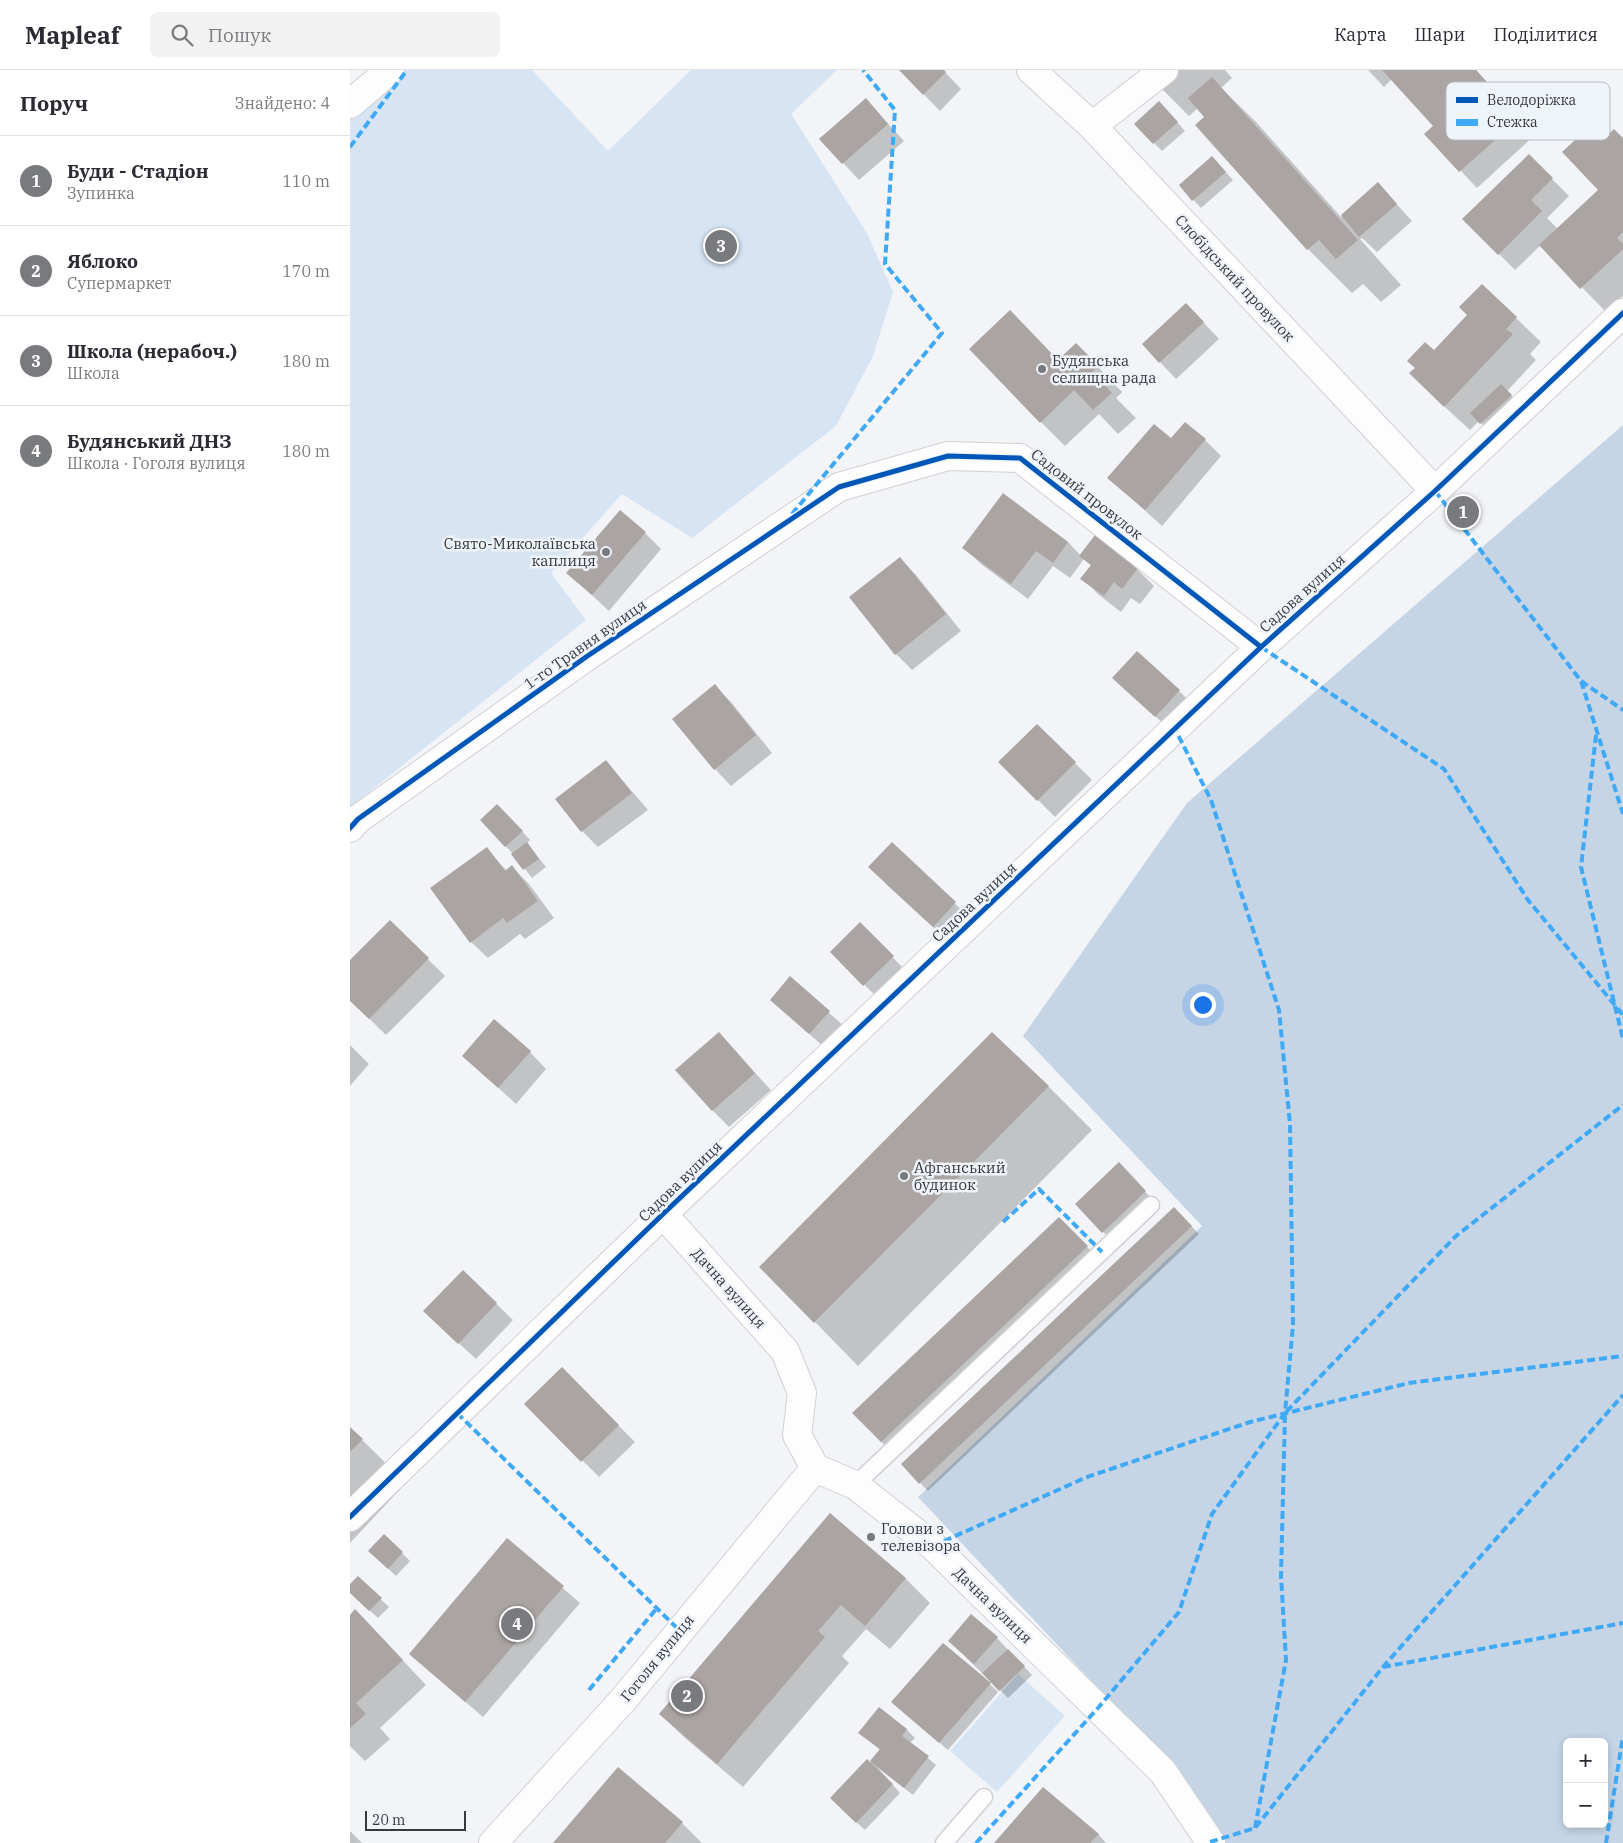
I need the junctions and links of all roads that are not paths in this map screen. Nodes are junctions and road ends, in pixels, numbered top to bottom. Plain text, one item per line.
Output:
1 (390, 70) edge
2 (1031, 70) edge
3 (1164, 70) edge
4 (350, 104) edge
5 (1092, 126) junction
6 (1623, 313) edge
7 (839, 487) joint
8 (1435, 491) junction
9 (1261, 647) junction
10 (350, 828) edge
11 (1151, 1206) dead end
12 (663, 1214) junction
13 (816, 1468) junction
14 (855, 1484) junction
15 (350, 1517) edge
16 (984, 1797) dead end
17 (493, 1843) edge
18 (944, 1843) edge
19 (1210, 1843) edge

1 - 4 street
2 - 5 street, Слобідський провулок
3 - 5 street
5 - 8 street, Слобідський провулок
6 - 8 street, Садова вулиця
7 - 9 street, Садовий провулок
7 - 10 street, 1-го Травня вулиця
8 - 9 street, Садова вулиця
9 - 12 street, Садова вулиця
11 - 14 lane
12 - 13 street, Дачна вулиця
12 - 15 street, Садова вулиця
13 - 14 street, Дачна вулиця
13 - 17 street, Гоголя вулиця
14 - 19 street, Дачна вулиця
16 - 18 lane

